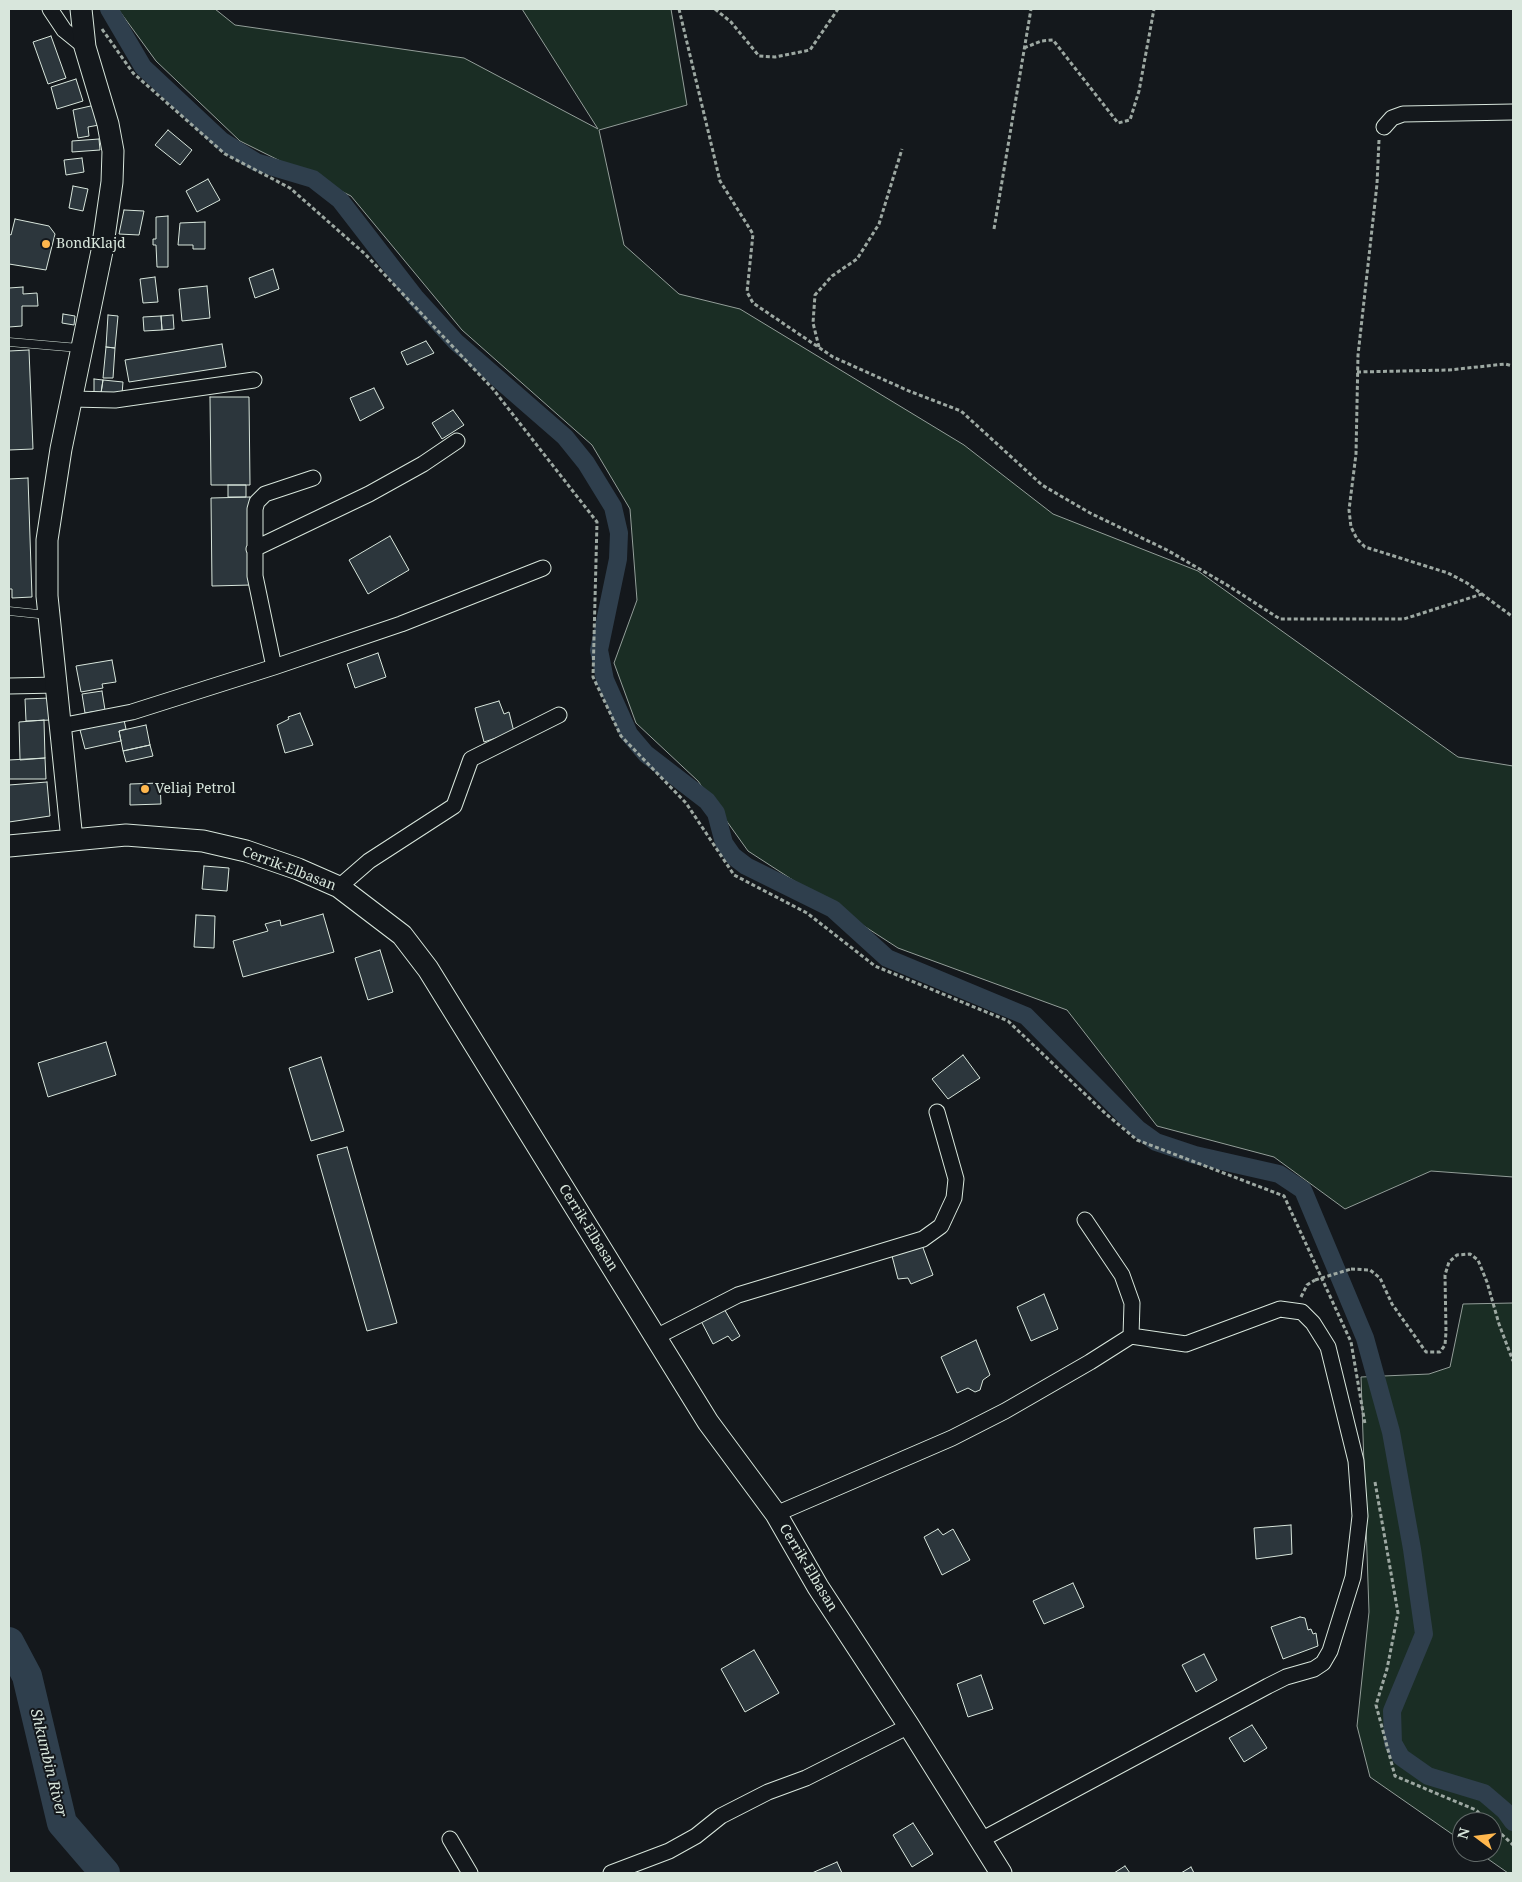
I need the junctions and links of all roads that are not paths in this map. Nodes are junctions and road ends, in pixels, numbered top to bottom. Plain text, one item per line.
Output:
1 (50, 9) edge
2 (81, 9) edge
3 (85, 47) junction
4 (1513, 112) edge
5 (1384, 127) road end
6 (9, 342) edge
7 (81, 348) junction
8 (254, 380) dead end
9 (72, 399) junction
10 (457, 441) dead end
11 (314, 478) dead end
12 (254, 549) junction
13 (543, 568) dead end
14 (9, 611) edge
15 (50, 616) junction
16 (274, 667) junction
17 (57, 685) junction
18 (9, 686) edge
19 (559, 715) dead end
20 (60, 726) junction
21 (72, 840) junction
22 (9, 846) edge
23 (339, 887) junction
24 (937, 1112) dead end
25 (1085, 1220) dead end
26 (1131, 1336) junction
27 (656, 1337) junction
28 (776, 1514) junction
29 (909, 1726) junction
30 (450, 1839) dead end
31 (979, 1842) junction
32 (470, 1873) edge
33 (611, 1873) edge
34 (1001, 1873) edge

1 - 3 street
2 - 3 main road
3 - 7 main road
4 - 5 street
6 - 7 lane
7 - 9 main road
8 - 9 street
9 - 15 main road
10 - 12 street
11 - 12 street
12 - 16 street
13 - 16 street
14 - 15 lane
15 - 17 main road
16 - 20 street
17 - 18 street
17 - 20 main road
19 - 23 street
20 - 21 main road
21 - 22 main road, Cerrik-Elbasan
21 - 23 main road, Cerrik-Elbasan
23 - 27 main road, Cerrik-Elbasan
24 - 27 street
25 - 26 street
26 - 28 street
26 - 31 street
27 - 28 main road, Cerrik-Elbasan
28 - 29 main road, Cerrik-Elbasan
29 - 31 main road, Cerrik-Elbasan
29 - 33 street
30 - 32 street
31 - 34 main road, Cerrik-Elbasan

